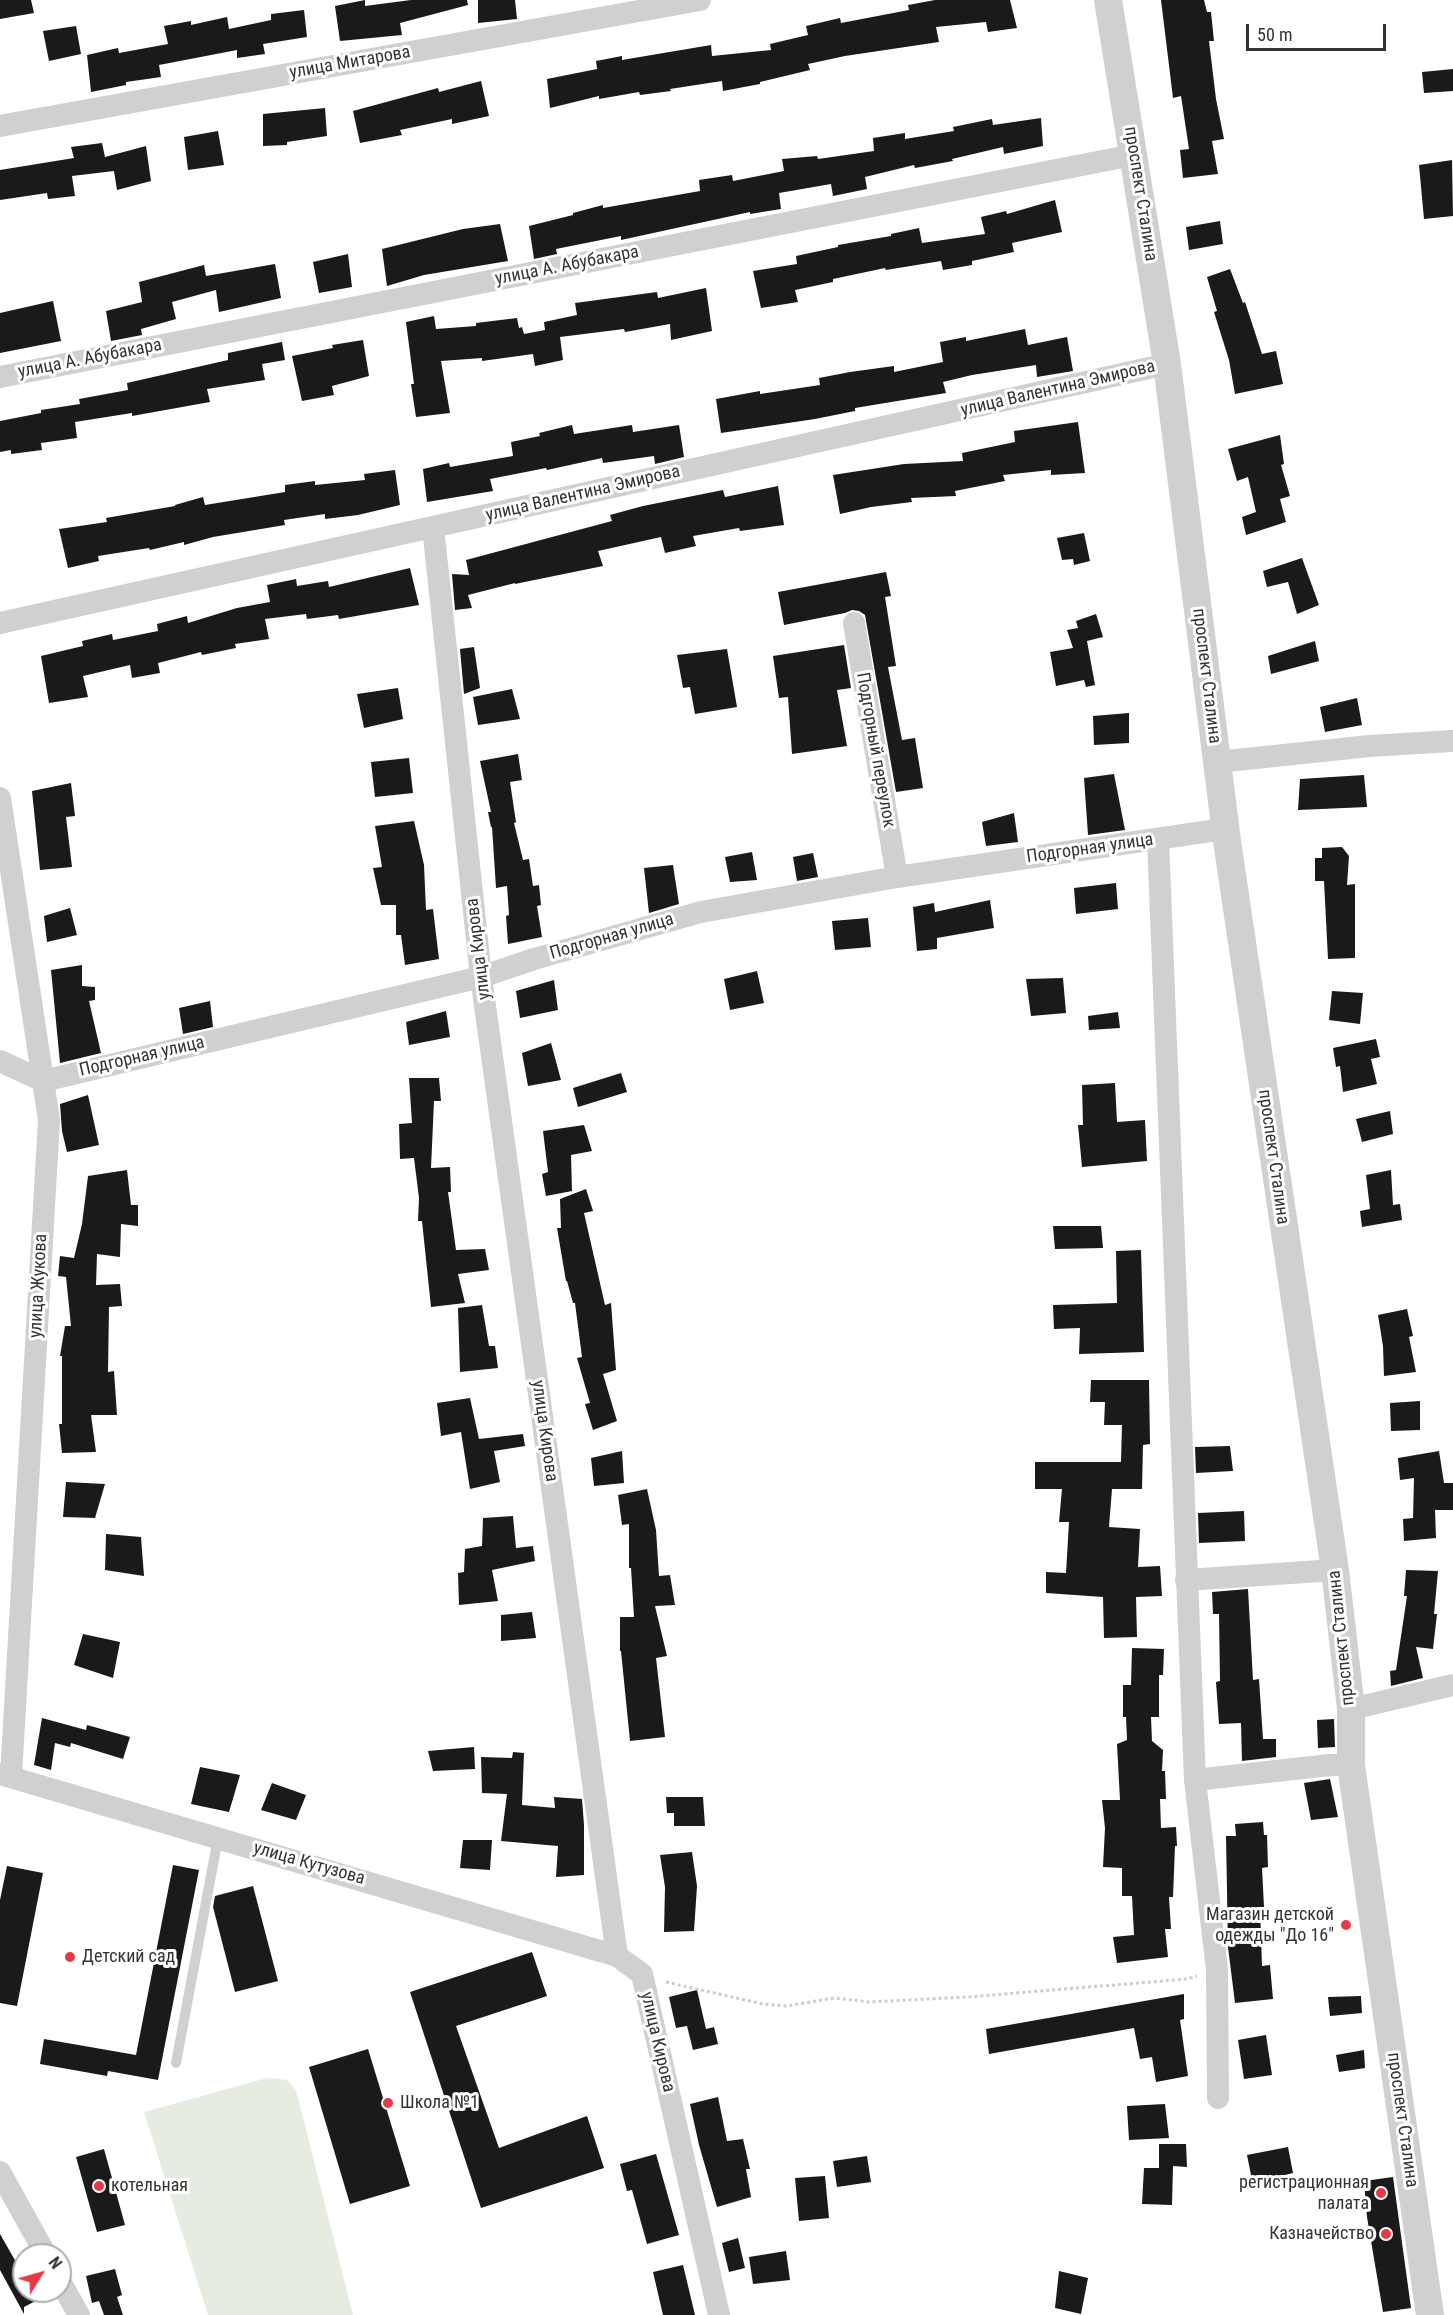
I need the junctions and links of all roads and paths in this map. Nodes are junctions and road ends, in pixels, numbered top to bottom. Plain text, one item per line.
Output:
1 (700, 0) edge
2 (1108, 0) edge
3 (0, 126) edge
4 (1133, 154) junction
5 (1167, 364) junction
6 (0, 377) edge
7 (433, 527) junction
8 (0, 623) edge
9 (854, 623) dead end
10 (1453, 741) edge
11 (1217, 762) junction
12 (0, 798) edge
13 (1158, 839) junction
14 (1227, 841) junction
15 (897, 877) junction
16 (481, 977) junction
17 (0, 1061) edge
18 (43, 1080) junction
19 (1335, 1570) junction
20 (1186, 1580) junction
21 (1453, 1685) edge
22 (1351, 1709) junction
23 (1352, 1765) junction
24 (5, 1775) edge
25 (1195, 1780) junction
26 (218, 1838) junction
27 (617, 1956) junction
28 (1217, 1970) junction
29 (642, 1974) junction
30 (176, 2063) dead end
31 (1218, 2098) dead end
32 (0, 2172) edge
33 (39, 2243) edge
34 (719, 2315) edge
35 (1430, 2315) edge

1 - 3 street, улица Митарова
2 - 4 street, проспект Сталина
4 - 5 street, проспект Сталина
4 - 6 street, улица А. Абубакара
5 - 7 street, улица Валентина Эмирова
5 - 11 street, проспект Сталина
7 - 8 street, улица Валентина Эмирова
7 - 16 street, улица Кирова
9 - 15 street, Подгорный переулок
10 - 11 street
11 - 14 street, проспект Сталина
12 - 18 street, улица Жукова
13 - 14 street, Подгорная улица
13 - 15 street, Подгорная улица
13 - 20 street
14 - 19 street, проспект Сталина
15 - 16 street, Подгорная улица
16 - 18 street, Подгорная улица
16 - 27 street, улица Кирова
17 - 18 street
18 - 24 street, улица Жукова
19 - 20 street
19 - 22 street, проспект Сталина
20 - 25 street
21 - 22 street
22 - 23 street, проспект Сталина
23 - 25 street
23 - 35 street, проспект Сталина
24 - 26 street, улица Кутузова
25 - 28 street
26 - 27 street, улица Кутузова
26 - 30 lane
27 - 29 street, улица Кирова
28 - 29 path
28 - 31 street
29 - 34 street, улица Кирова
32 - 33 street

